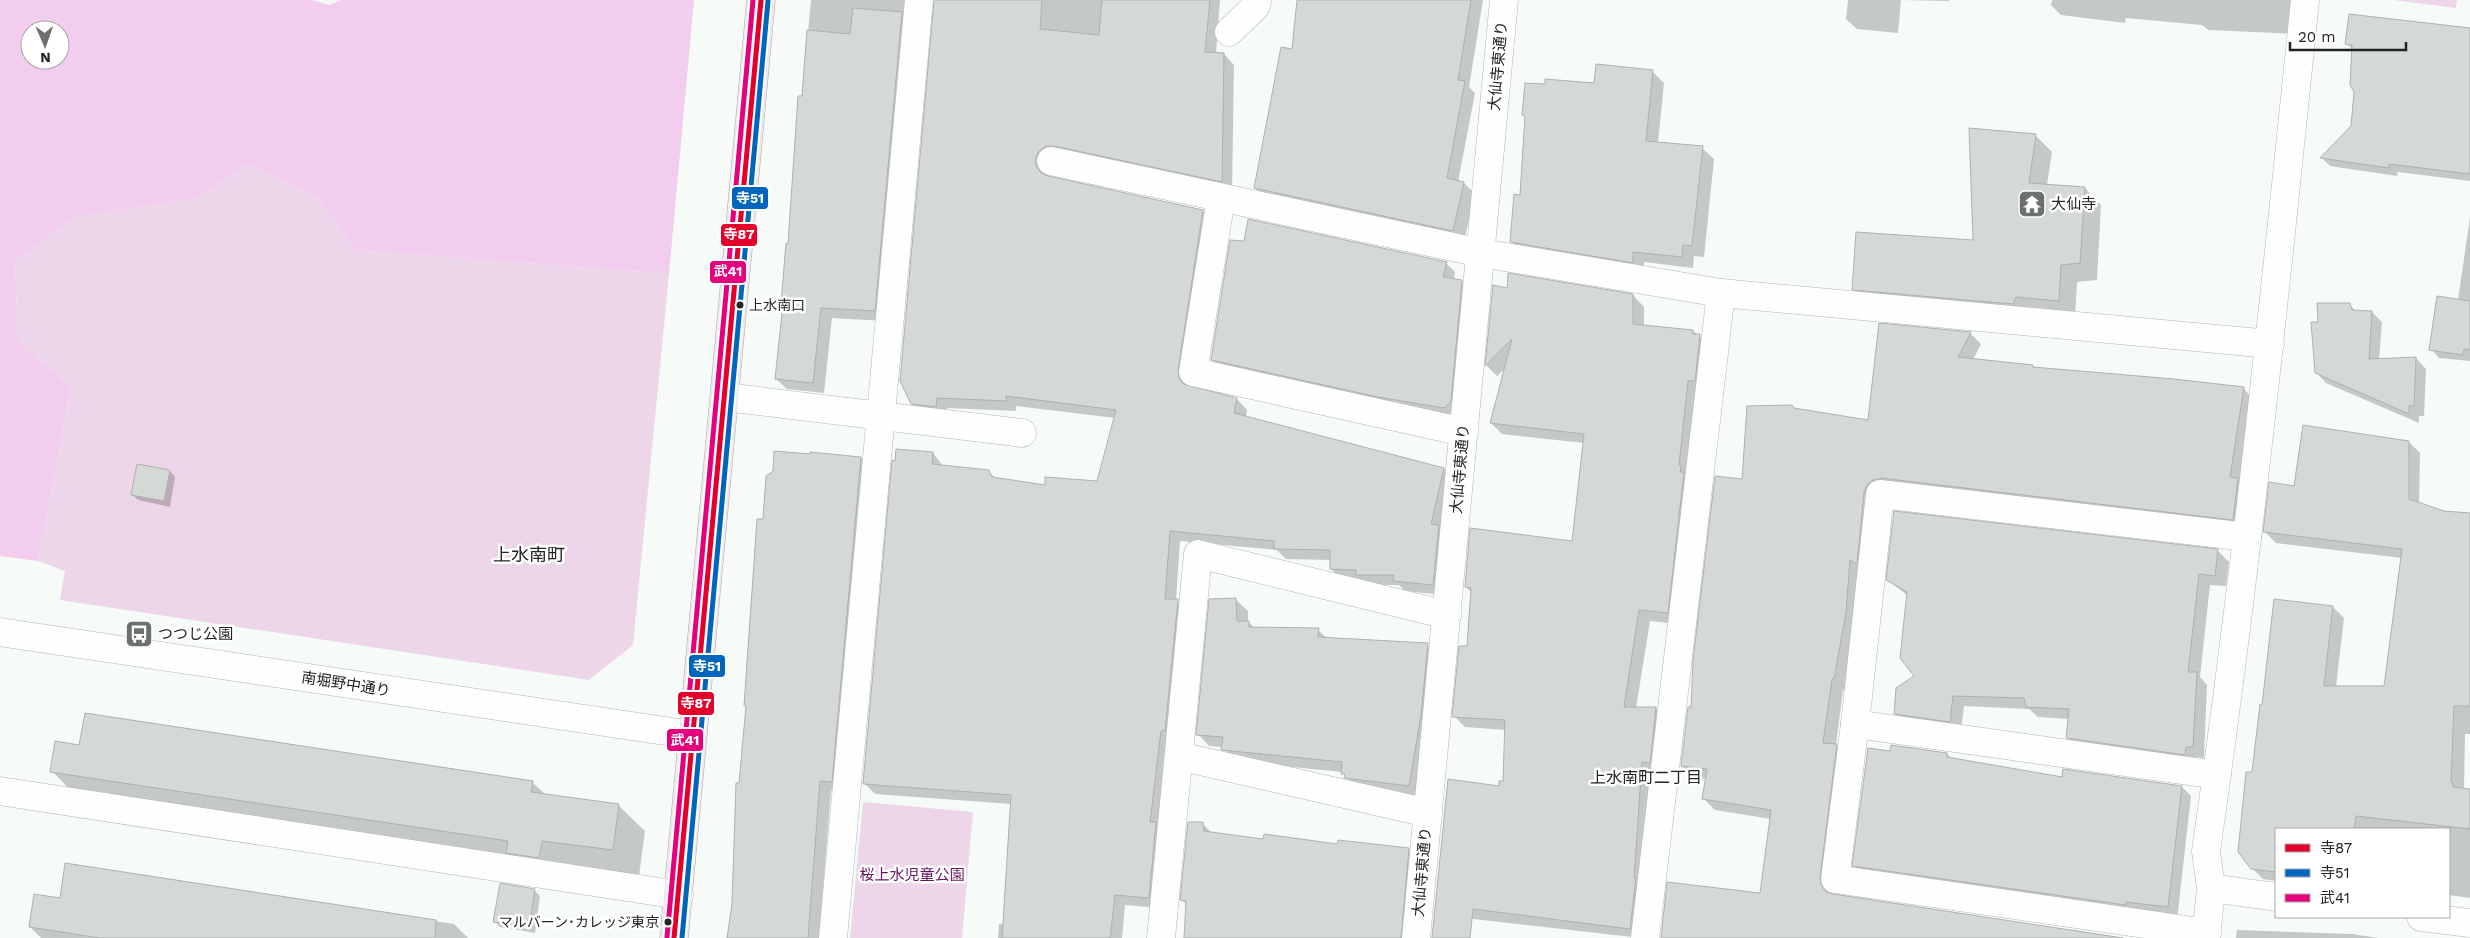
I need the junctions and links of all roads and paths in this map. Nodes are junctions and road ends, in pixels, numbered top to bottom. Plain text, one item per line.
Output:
1 (761, 0) edge
2 (919, 0) edge
3 (1256, 0) edge
4 (1504, 0) edge
5 (2305, 0) edge
6 (1229, 32) dead end
7 (1051, 162) dead end
8 (1221, 198) junction
9 (1481, 253) junction
10 (1721, 292) junction
11 (2270, 344) junction
12 (725, 397) junction
13 (882, 416) junction
14 (1464, 432) junction
15 (1022, 434) dead end
16 (2248, 537) junction
17 (1446, 615) junction
18 (0, 632) edge
19 (1855, 724) junction
20 (692, 735) junction
21 (1179, 756) junction
22 (2217, 775) junction
23 (0, 791) edge
24 (1428, 813) junction
25 (2211, 888) junction
26 (679, 895) junction
27 (2275, 897) edge
28 (2429, 918) edge
29 (2470, 923) edge
30 (2206, 936) edge
31 (674, 938) edge
32 (833, 938) edge
33 (1161, 938) edge
34 (1416, 938) edge
35 (1645, 938) edge

1 - 12 main road
2 - 13 street
3 - 6 street
4 - 9 street, 大仙寺東通り
5 - 11 street
7 - 8 street
8 - 9 street
8 - 14 street
9 - 10 street
9 - 14 street, 大仙寺東通り
10 - 11 street
10 - 35 street
11 - 16 street
12 - 13 street
12 - 20 main road
13 - 15 street
13 - 32 street
14 - 17 street, 大仙寺東通り
16 - 19 street
16 - 22 street
17 - 21 street
17 - 24 street, 大仙寺東通り
18 - 20 street, 南堀野中通り
19 - 22 street
19 - 30 street
20 - 26 main road
21 - 24 street
21 - 33 street
22 - 25 street
23 - 26 street
24 - 34 street, 大仙寺東通り
25 - 27 street
25 - 30 street
26 - 31 main road
28 - 29 street

